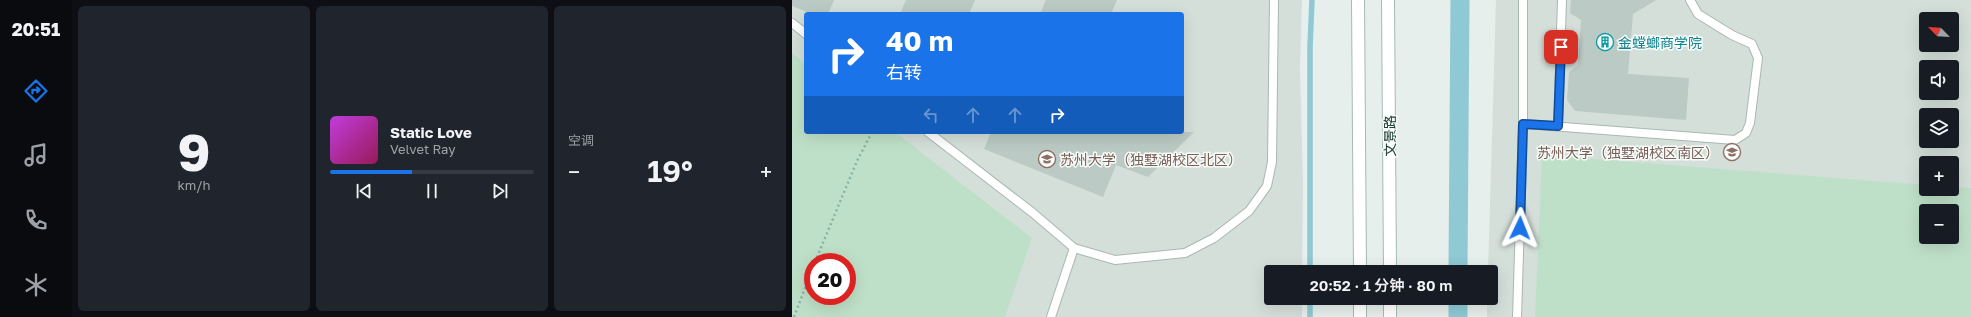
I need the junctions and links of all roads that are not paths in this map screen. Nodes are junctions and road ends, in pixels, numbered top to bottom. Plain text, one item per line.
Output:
1 (1274, 0) edge
2 (1358, 0) edge
3 (1388, 0) edge
4 (1523, 0) edge
5 (1562, 0) edge
6 (1690, 0) edge
7 (792, 23) edge
8 (804, 32) edge
9 (1523, 124) junction
10 (1558, 126) junction
11 (931, 134) edge
12 (1074, 248) junction
13 (1360, 265) edge
14 (1390, 265) edge
15 (1360, 305) edge
16 (1390, 305) edge
17 (1051, 317) edge
18 (1360, 317) edge
19 (1390, 317) edge
20 (1517, 317) edge

1 - 12 lane
2 - 13 main road
3 - 14 main road, 文景路
4 - 9 lane
5 - 10 lane
6 - 10 lane
7 - 8 lane
9 - 10 lane
9 - 20 lane
11 - 12 lane
12 - 17 lane
15 - 18 main road
16 - 19 main road

